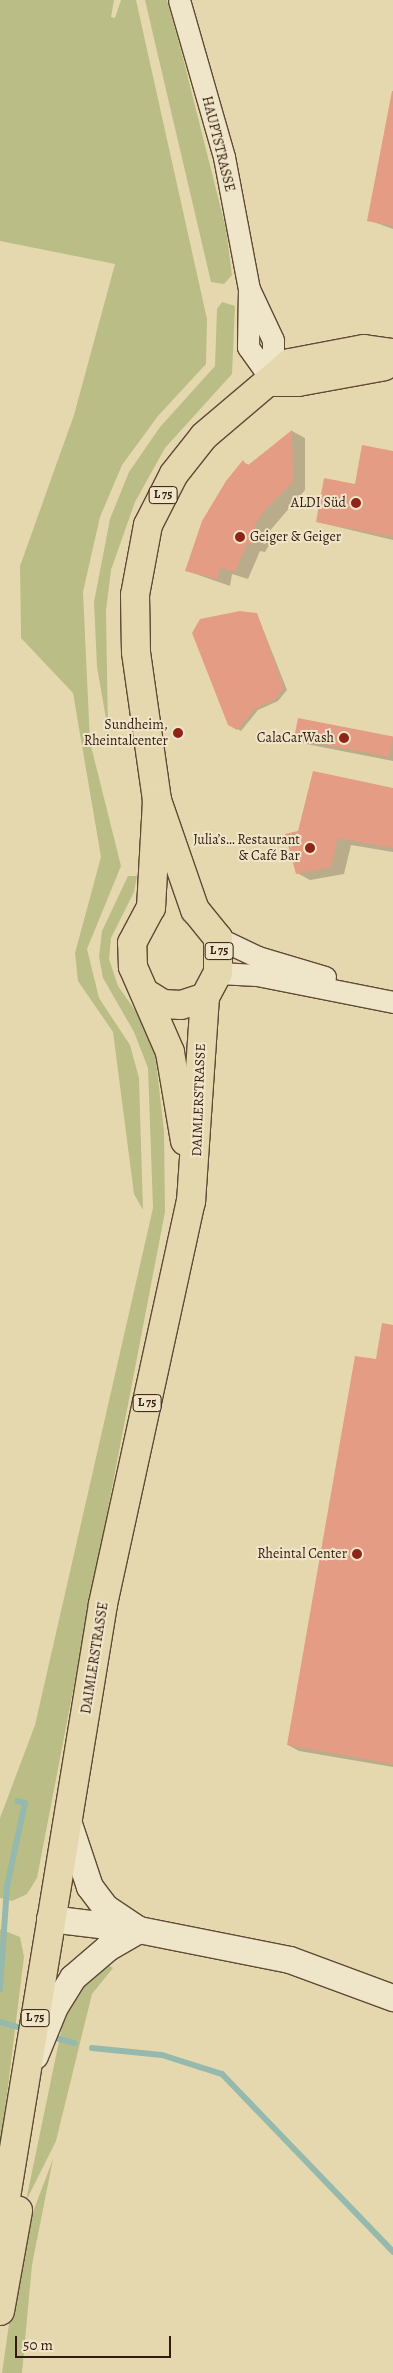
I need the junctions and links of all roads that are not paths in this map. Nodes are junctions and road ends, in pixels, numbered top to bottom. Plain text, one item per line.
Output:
1 (179, 0) edge
2 (393, 353) edge
3 (393, 365) edge
4 (273, 382) junction
5 (157, 800) junction
6 (151, 908) junction
7 (195, 910) junction
8 (218, 938) junction
9 (218, 973) junction
10 (147, 994) junction
11 (205, 997) junction
12 (383, 1000) edge
13 (191, 1202) junction
14 (69, 1824) junction
15 (50, 1919) junction
16 (139, 1930) junction
17 (393, 1998) edge
18 (25, 2081) junction
19 (21, 2117) junction
20 (0, 2234) edge
21 (0, 2311) edge

1 - 4 street, HAUPTSTRASSE
2 - 4 main road, DAIMLERSTRASSE / L 75
3 - 4 main road
4 - 5 main road, DAIMLERSTRASSE / L 75
5 - 6 main road, DAIMLERSTRASSE / L 75
5 - 7 main road, DAIMLERSTRASSE / L 75
6 - 7 main road
6 - 10 main road, DAIMLERSTRASSE / L 75
7 - 8 main road, DAIMLERSTRASSE / L 75
8 - 9 main road, DAIMLERSTRASSE / L 75
8 - 12 street
9 - 11 main road, DAIMLERSTRASSE / L 75
9 - 12 street
10 - 11 main road
10 - 13 main road, DAIMLERSTRASSE / L 75
11 - 13 main road, DAIMLERSTRASSE / L 75
13 - 14 main road, DAIMLERSTRASSE / L 75
14 - 15 main road, DAIMLERSTRASSE / L 75
14 - 16 street
15 - 16 street
15 - 18 main road, DAIMLERSTRASSE / L 75
16 - 17 street
16 - 18 street
18 - 19 main road, DAIMLERSTRASSE / L 75
19 - 20 main road, DAIMLERSTRASSE / L 75
19 - 21 main road, DAIMLERSTRASSE / L 75

